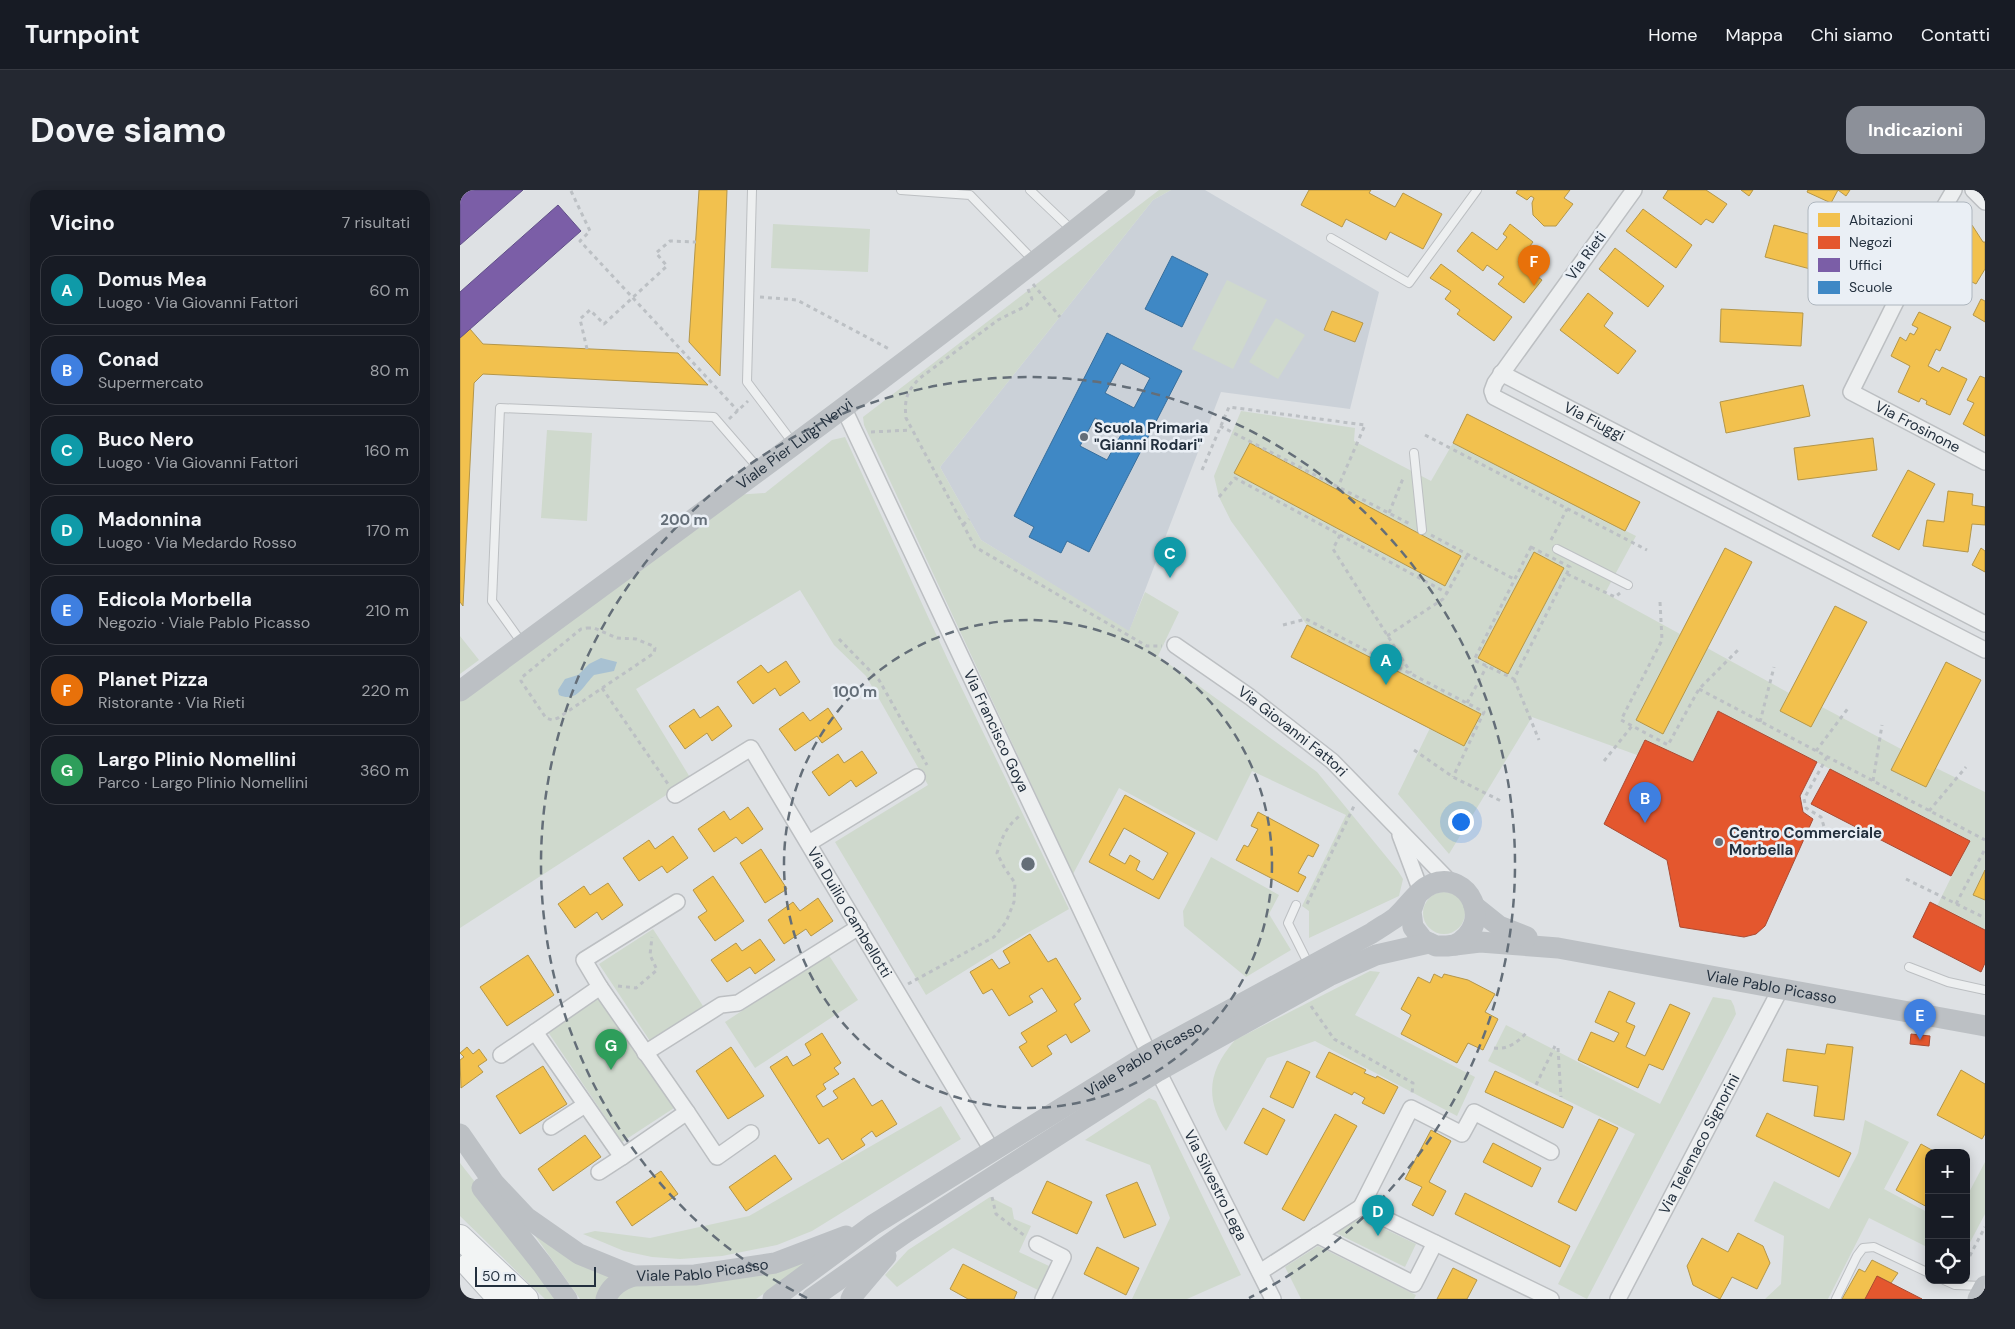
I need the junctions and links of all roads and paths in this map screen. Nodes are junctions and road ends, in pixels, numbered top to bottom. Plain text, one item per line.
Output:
1 (752, 190) edge
2 (901, 190) edge
3 (1030, 190) edge
4 (1125, 190) edge
5 (1477, 190) edge
6 (1634, 190) edge
7 (1954, 190) edge
8 (1974, 190) edge
9 (571, 191) edge
10 (1947, 202) edge
11 (1985, 202) edge
12 (1073, 232) junction
13 (1331, 238) dead end
14 (696, 242) dead end
15 (1028, 274) junction
16 (749, 297) junction
17 (633, 298) junction
18 (1894, 305) edge
19 (1060, 317) dead end
20 (587, 349) dead end
21 (909, 359) junction
22 (1501, 374) junction
23 (756, 394) junction
24 (1494, 397) joint
25 (844, 409) junction
26 (738, 411) junction
27 (721, 425) junction
28 (1220, 426) junction
29 (911, 430) junction
30 (867, 433) dead end
31 (1425, 435) dead end
32 (794, 444) junction
33 (1414, 452) joint
34 (1985, 462) edge
35 (759, 469) junction
36 (1202, 470) dead end
37 (1688, 471) junction
38 (1338, 486) junction
39 (1721, 487) junction
40 (1678, 490) junction
41 (1219, 498) dead end
42 (1711, 508) junction
43 (1567, 509) junction
44 (1389, 514) junction
45 (969, 519) dead end
46 (963, 525) junction
47 (1422, 530) junction
48 (1340, 535) junction
49 (1836, 546) junction
50 (1557, 549) dead end
51 (1647, 550) dead end
52 (1468, 554) junction
53 (1544, 554) junction
54 (1826, 568) junction
55 (1567, 574) junction
56 (1514, 579) junction
57 (1628, 585) joint
58 (1447, 593) junction
59 (1660, 602) dead end
60 (1945, 604) junction
61 (1934, 624) junction
62 (1985, 624) edge
63 (1283, 625) dead end
64 (1387, 636) junction
65 (839, 639) dead end
66 (523, 645) junction
67 (1175, 645) dead end
68 (1147, 646) dead end
69 (1740, 648) dead end
70 (1985, 650) edge
71 (1487, 666) junction
72 (1774, 667) dead end
73 (1412, 674) junction
74 (1514, 679) junction
75 (602, 688) junction
76 (1699, 689) junction
77 (460, 691) edge
78 (1468, 703) junction
79 (1849, 707) dead end
80 (1760, 722) junction
81 (1882, 725) dead end
82 (1632, 726) junction
83 (1539, 740) dead end
84 (1414, 750) dead end
85 (1816, 751) junction
86 (1827, 757) junction
87 (1604, 761) dead end
88 (1966, 767) dead end
89 (917, 777) joint
90 (1454, 777) junction
91 (1873, 781) junction
92 (1362, 791) junction
93 (676, 795) joint
94 (1503, 802) dead end
95 (1032, 806) junction
96 (1929, 811) junction
97 (1399, 832) junction
98 (1828, 839) dead end
99 (1985, 840) edge
100 (809, 843) junction
101 (1985, 849) edge
102 (1906, 879) dead end
103 (1452, 884) junction
104 (1419, 894) junction
105 (676, 902) dead end
106 (1956, 904) junction
107 (1474, 906) junction
108 (1294, 908) joint
109 (652, 917) junction
110 (1985, 918) edge
111 (859, 927) junction
112 (1429, 943) junction
113 (1455, 944) junction
114 (1558, 948) junction
115 (1310, 967) junction
116 (1909, 967) dead end
117 (1781, 988) junction
118 (896, 990) junction
119 (1985, 990) edge
120 (603, 991) junction
121 (1301, 991) junction
122 (1985, 1026) edge
123 (535, 1032) junction
124 (1527, 1032) dead end
125 (1494, 1048) dead end
126 (645, 1053) junction
127 (501, 1056) dead end
128 (1154, 1063) junction
129 (1536, 1085) dead end
130 (1561, 1097) dead end
131 (586, 1105) junction
132 (1411, 1108) junction
133 (687, 1112) junction
134 (551, 1127) dead end
135 (750, 1133) dead end
136 (460, 1134) edge
137 (993, 1152) junction
138 (1551, 1152) dead end
139 (460, 1157) edge
140 (622, 1157) junction
141 (599, 1172) dead end
142 (992, 1197) dead end
143 (1361, 1207) junction
144 (873, 1225) junction
145 (1985, 1227) edge
146 (905, 1233) junction
147 (1317, 1235) junction
148 (460, 1237) edge
149 (1435, 1243) junction
150 (1037, 1244) joint
151 (460, 1254) edge
152 (1970, 1255) edge
153 (1925, 1271) edge
154 (1260, 1272) junction
155 (460, 1274) edge
156 (633, 1276) junction
157 (1953, 1284) edge
158 (1985, 1286) edge
159 (485, 1299) edge
160 (500, 1299) edge
161 (526, 1299) edge
162 (567, 1299) edge
163 (606, 1299) edge
164 (773, 1299) edge
165 (811, 1299) edge
166 (851, 1299) edge
167 (1043, 1299) edge
168 (1273, 1299) edge
169 (1551, 1299) edge
170 (1618, 1299) edge
171 (1836, 1299) edge
172 (1978, 1299) edge

1 - 16 lane
2 - 15 lane
3 - 12 lane
4 - 12 street, Viale Pier Luigi Nervi
5 - 13 lane
6 - 22 street, Via Rieti
7 - 10 street, Via Frosinone
8 - 11 street
9 - 17 path
12 - 15 street, Viale Pier Luigi Nervi
14 - 17 path
15 - 19 path
15 - 21 street, Viale Pier Luigi Nervi
15 - 29 path
16 - 21 path
16 - 23 lane
17 - 20 path
17 - 26 path
18 - 34 street, Via Frosinone
21 - 25 street, Viale Pier Luigi Nervi
22 - 24 street, Via Rieti
22 - 37 street, Via Fiuggi
23 - 26 path
23 - 32 lane
24 - 40 street, Via Fiuggi
25 - 32 street, Viale Pier Luigi Nervi
25 - 95 street, Via Francisco Goya
26 - 27 path
27 - 35 lane
27 - 66 lane
28 - 36 path
28 - 38 path
28 - 38 path
29 - 30 path
29 - 46 path
31 - 43 path
32 - 35 street, Viale Pier Luigi Nervi
33 - 44 path
33 - 47 lane
35 - 66 street, Viale Pier Luigi Nervi
37 - 39 street, Via Fiuggi
37 - 40 street
38 - 44 path
39 - 42 street
39 - 49 street, Via Fiuggi
40 - 42 street, Via Fiuggi
41 - 48 path
42 - 54 street, Via Fiuggi
43 - 51 path
43 - 53 path
44 - 47 path
45 - 46 path
46 - 68 path
47 - 52 path
48 - 58 path
48 - 64 path
49 - 54 street
49 - 60 street, Via Fiuggi
50 - 57 lane
52 - 56 path
52 - 58 path
53 - 55 path
53 - 56 path
54 - 61 street, Via Fiuggi
55 - 57 path
55 - 74 path
56 - 71 path
58 - 64 path
59 - 82 path
60 - 61 street
60 - 62 street, Via Fiuggi
61 - 70 street, Via Fiuggi
63 - 73 path
64 - 73 path
65 - 89 path
66 - 77 street, Viale Pier Luigi Nervi
67 - 92 street, Via Giovanni Fattori
69 - 76 path
71 - 74 path
71 - 78 path
72 - 80 path
73 - 78 path
74 - 83 path
75 - 75 path
75 - 93 path
76 - 80 path
76 - 82 path
78 - 90 path
79 - 85 path
80 - 85 path
81 - 91 path
82 - 87 path
84 - 90 path
85 - 86 path
86 - 91 path
86 - 98 path
88 - 96 path
89 - 100 street
90 - 94 path
91 - 96 path
92 - 97 street, Via Giovanni Fattori
92 - 108 path
93 - 100 street, Via Duilio Cambellotti
95 - 118 path
95 - 128 street, Via Francisco Goya
96 - 99 path
97 - 103 street, Via Giovanni Fattori
97 - 104 street, Via Giovanni Fattori
100 - 111 street, Via Duilio Cambellotti
101 - 106 path
102 - 106 path
103 - 104 street, Viale Pablo Picasso
103 - 107 street, Viale Pablo Picasso
104 - 112 street
104 - 115 street, Viale Pablo Picasso
105 - 109 street
106 - 110 path
107 - 113 street
107 - 114 street, Viale Pablo Picasso
108 - 115 lane
109 - 120 path
109 - 120 street
111 - 118 street, Via Duilio Cambellotti
111 - 126 street
112 - 113 street, Viale Pablo Picasso
112 - 121 street, Viale Pablo Picasso
113 - 114 street, Viale Pablo Picasso
114 - 117 street, Viale Pablo Picasso
115 - 128 street, Viale Pablo Picasso
116 - 119 lane
117 - 122 street, Viale Pablo Picasso
117 - 170 street, Via Telemaco Signorini
118 - 137 street, Via Duilio Cambellotti
120 - 123 street
120 - 126 street
121 - 128 street, Viale Pablo Picasso
121 - 132 path
123 - 127 street
123 - 131 street
124 - 125 path
126 - 133 street
128 - 137 street, Viale Pablo Picasso
128 - 146 street, Viale Pablo Picasso
128 - 154 street, Via Silvestro Lega
129 - 130 path
131 - 134 street
131 - 140 street
132 - 138 street
132 - 143 street
133 - 135 street
133 - 140 street
136 - 156 street, Viale Pablo Picasso
137 - 144 street, Viale Pablo Picasso
139 - 162 street
140 - 141 street
142 - 150 path
143 - 147 street
143 - 149 street
144 - 156 street, Viale Pablo Picasso
144 - 164 street, Viale Pablo Picasso
145 - 152 path
146 - 165 street, Viale Pablo Picasso
146 - 166 street, Viale Pablo Picasso
147 - 149 street
147 - 154 street
148 - 161 main road
149 - 169 street
150 - 167 street
151 - 160 main road
153 - 171 lane
154 - 168 street, Via Silvestro Lega
155 - 159 main road
156 - 163 street
157 - 158 lane
158 - 172 street

